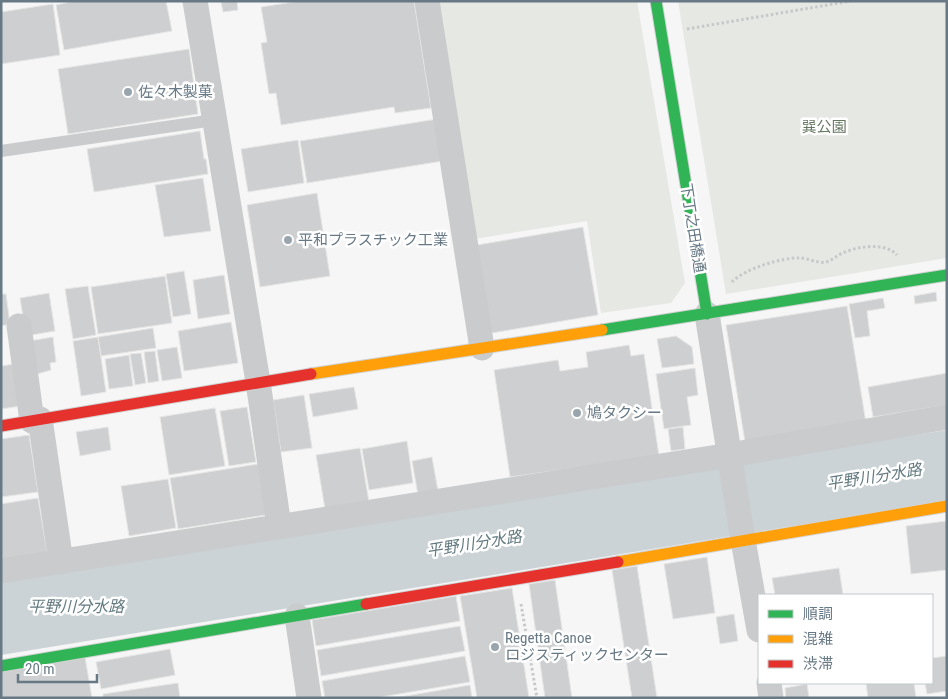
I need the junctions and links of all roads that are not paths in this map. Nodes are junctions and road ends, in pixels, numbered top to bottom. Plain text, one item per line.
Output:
1 (195, 1) edge
2 (427, 1) edge
3 (656, 1) edge
4 (214, 120) junction
5 (1, 152) edge
6 (947, 275) edge
7 (707, 314) junction
8 (19, 326) dead end
9 (482, 348) junction
10 (258, 382) junction
11 (947, 417) edge
12 (36, 420) junction
13 (1, 426) edge
14 (730, 455) junction
15 (947, 506) edge
16 (279, 526) junction
17 (743, 540) junction
18 (61, 562) junction
19 (1, 571) edge
20 (297, 616) junction
21 (758, 624) edge
22 (1, 666) edge
23 (769, 684) edge
24 (309, 698) edge
25 (772, 698) edge

1 - 4 street
2 - 9 street
3 - 7 street, 下丁之田橋通
4 - 5 lane
4 - 10 street
6 - 7 street
7 - 9 street
7 - 14 street, 下丁之田橋通
8 - 12 street
9 - 10 street
10 - 12 street
10 - 16 street
11 - 14 street
12 - 13 street
12 - 18 street
14 - 16 street
14 - 17 street, 下丁之田橋通
15 - 17 street
16 - 18 street
17 - 20 street
17 - 21 street
18 - 19 street
20 - 22 street
20 - 24 street
23 - 25 street

